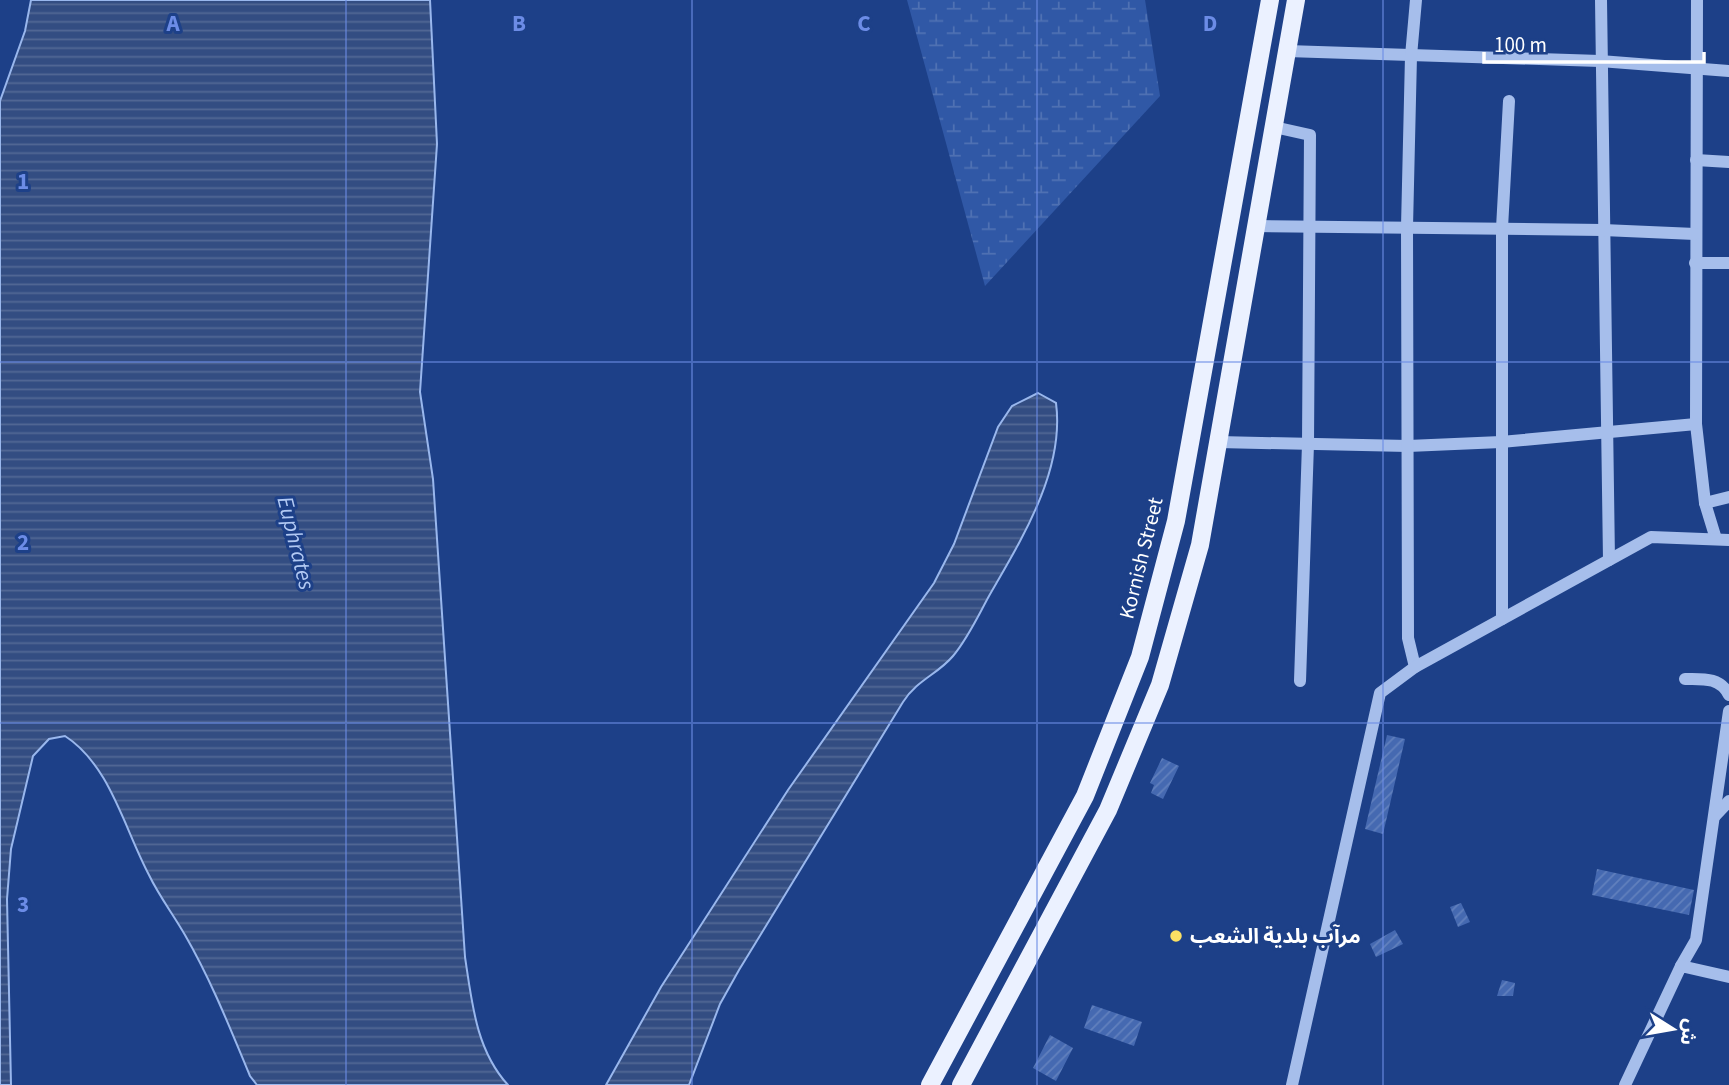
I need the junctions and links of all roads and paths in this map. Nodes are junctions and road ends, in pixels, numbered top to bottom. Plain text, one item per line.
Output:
1 (1270, 0) edge
2 (1296, 0) edge
3 (1416, 0) edge
4 (1601, 0) edge
5 (1697, 0) edge
6 (1287, 51) junction
7 (1410, 55) junction
8 (1600, 61) junction
9 (1696, 69) junction
10 (1729, 71) edge
11 (1509, 101) dead end
12 (1274, 127) junction
13 (1696, 160) junction
14 (1729, 162) edge
15 (1256, 226) junction
16 (1310, 226) junction
17 (1408, 228) junction
18 (1502, 229) junction
19 (1602, 230) junction
20 (1695, 234) junction
21 (1695, 263) junction
22 (1729, 263) edge
23 (1696, 424) junction
24 (1606, 433) junction
25 (1218, 442) junction
26 (1501, 442) junction
27 (1308, 444) junction
28 (1408, 446) junction
29 (1729, 497) edge
30 (1705, 503) junction
31 (1723, 539) edge
32 (1609, 560) junction
33 (1502, 619) junction
34 (1415, 667) junction
35 (1685, 679) dead end
36 (1300, 681) dead end
37 (1729, 695) edge
38 (1729, 711) edge
39 (1729, 801) edge
40 (1714, 817) junction
41 (1681, 967) junction
42 (1729, 977) edge
43 (930, 1085) edge
44 (961, 1085) edge
45 (1292, 1085) edge
46 (1625, 1085) edge

1 - 43 main road, Kornish Street
2 - 6 main road
3 - 7 street
4 - 8 street
5 - 9 street
6 - 7 street
6 - 12 main road
7 - 8 street
7 - 17 street
8 - 9 street
8 - 19 street
9 - 10 street
9 - 13 street
11 - 18 street
12 - 15 main road
12 - 16 street
13 - 14 street
13 - 20 street
15 - 16 street
15 - 25 main road
16 - 17 street
16 - 27 street
17 - 18 street
17 - 28 street
18 - 19 street
18 - 26 street
19 - 20 street
19 - 24 street
20 - 21 street
21 - 22 street
21 - 23 street
23 - 24 street
23 - 30 street
24 - 26 street
24 - 32 street
25 - 27 street
25 - 44 main road
26 - 28 street
26 - 33 street
27 - 28 street
27 - 36 street
28 - 34 street
29 - 30 street
30 - 31 street
31 - 32 street
32 - 33 street
33 - 34 street
34 - 45 street
35 - 37 street
38 - 40 street
39 - 40 street
40 - 41 street
41 - 42 street
41 - 46 street

